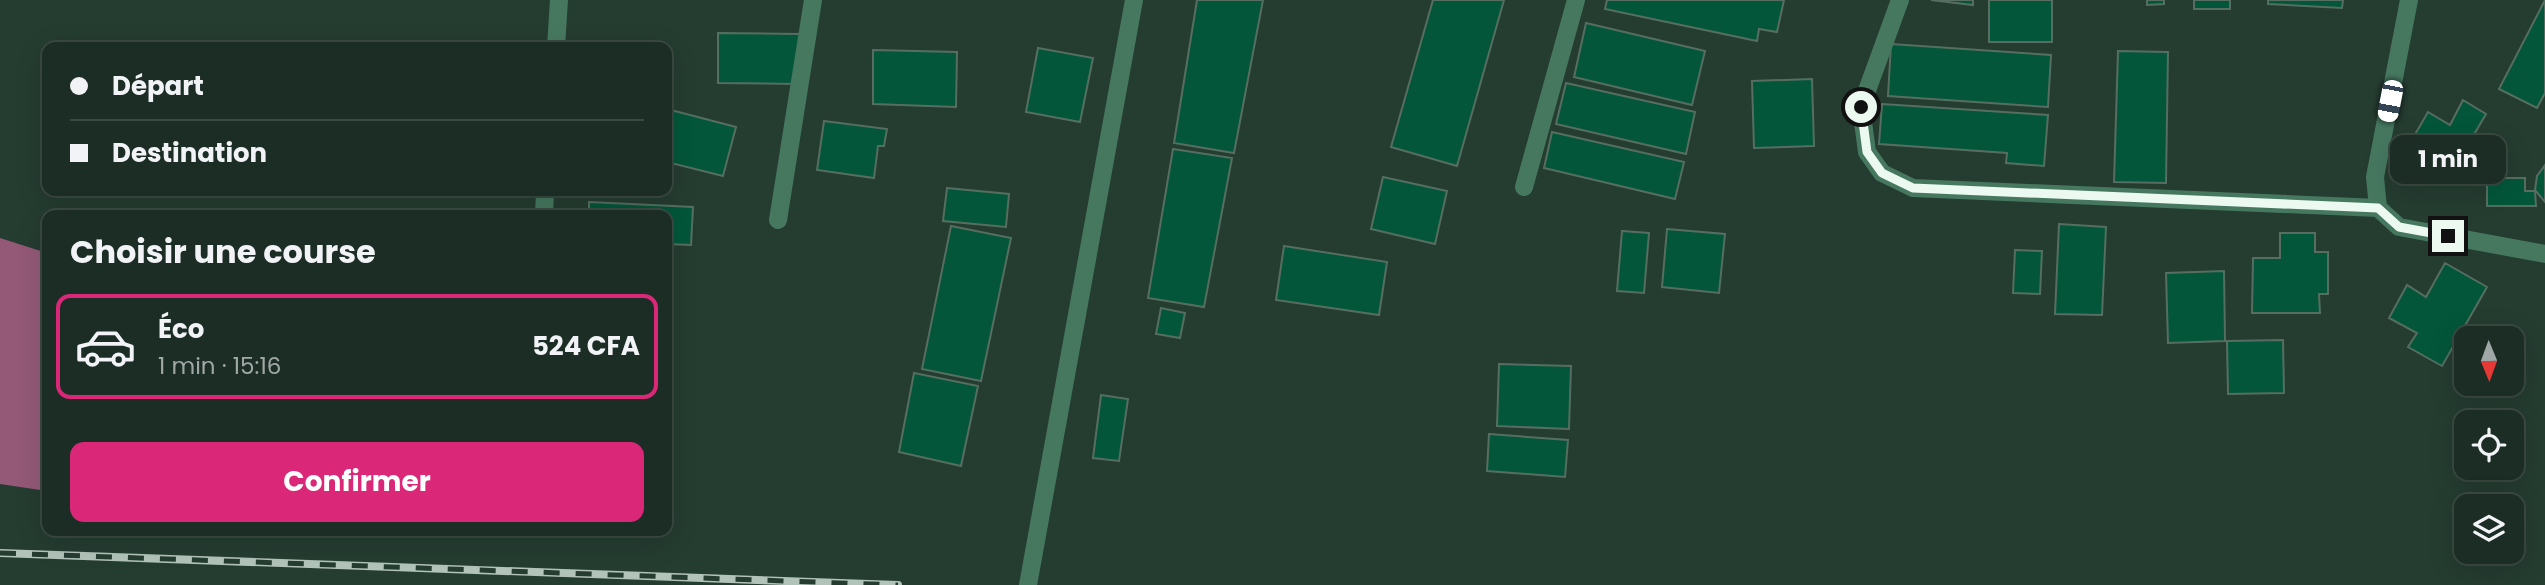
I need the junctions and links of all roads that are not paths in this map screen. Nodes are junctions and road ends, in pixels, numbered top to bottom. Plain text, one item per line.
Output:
1 (559, 0) edge
2 (813, 0) edge
3 (1134, 0) edge
4 (1576, 0) edge
5 (1900, 0) edge
6 (2409, 0) edge
7 (556, 42) edge
8 (1524, 187) dead end
9 (2378, 208) junction
10 (778, 220) dead end
11 (2545, 254) edge
12 (1028, 585) edge

1 - 7 street
2 - 10 street
3 - 12 street
4 - 8 street
5 - 9 street
6 - 9 street
9 - 11 street

